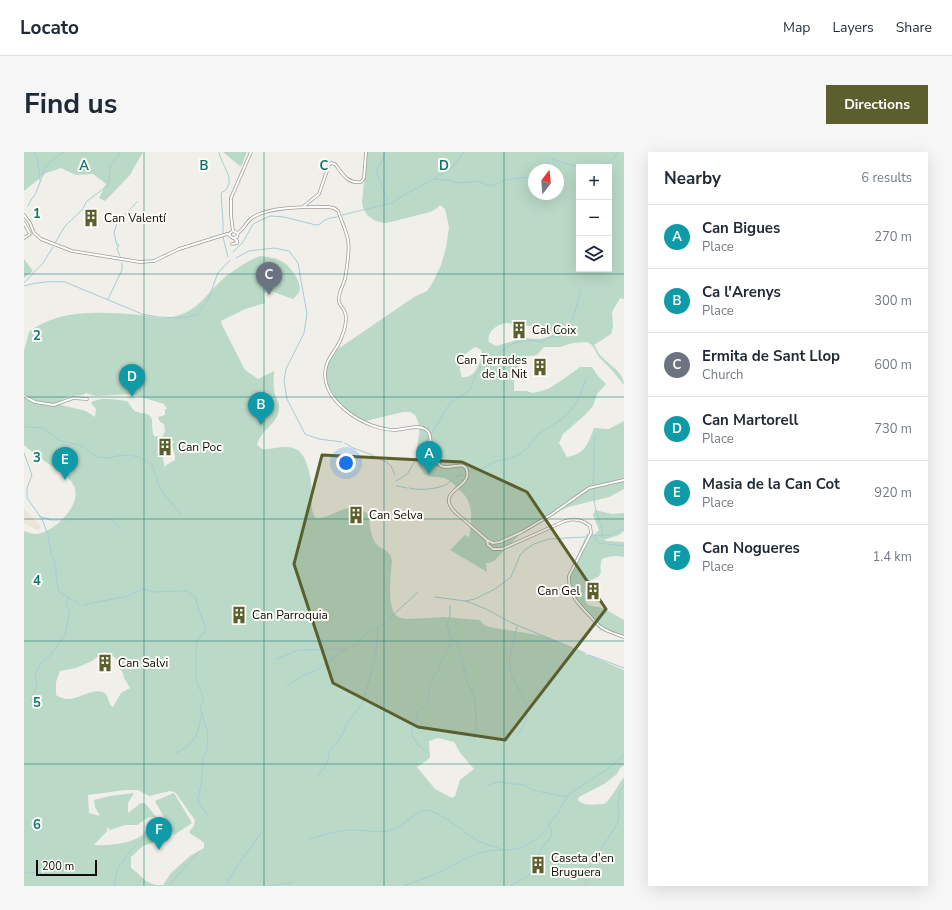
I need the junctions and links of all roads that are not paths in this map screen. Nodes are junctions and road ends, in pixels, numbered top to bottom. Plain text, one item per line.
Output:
1 (250, 152) edge
2 (366, 152) edge
3 (303, 207) junction
4 (24, 215) edge
5 (24, 223) edge
6 (233, 231) junction
7 (238, 233) junction
8 (230, 234) junction
9 (24, 238) edge
10 (234, 238) junction
11 (232, 244) dead end
12 (24, 396) edge
13 (88, 400) dead end
14 (624, 480) edge
15 (487, 540) junction
16 (624, 637) edge

1 - 6 street
2 - 3 street
3 - 7 street
3 - 15 street
4 - 8 street
5 - 9 street
6 - 7 street
6 - 8 street
7 - 10 street
8 - 10 street
10 - 11 street
12 - 13 street
14 - 15 street
15 - 16 street

